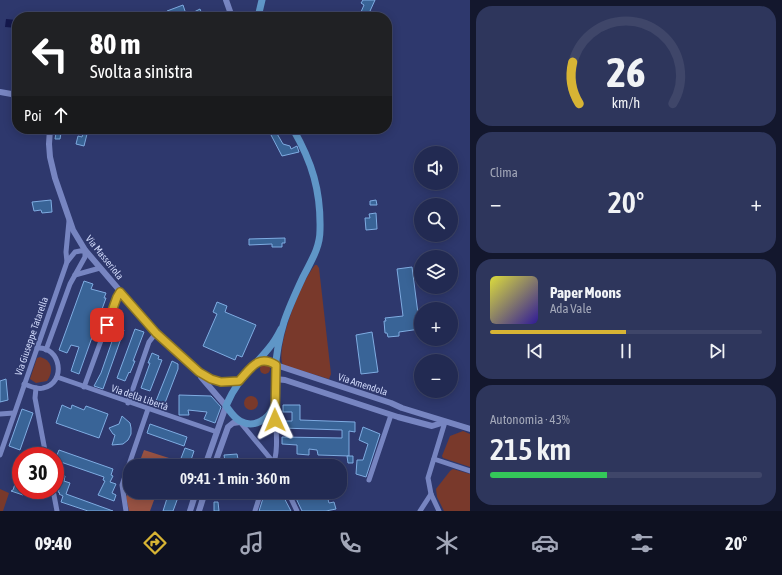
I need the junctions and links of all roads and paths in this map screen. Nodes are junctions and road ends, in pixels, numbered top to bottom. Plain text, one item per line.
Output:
1 (226, 0) edge
2 (262, 0) edge
3 (230, 12) edge
4 (259, 12) edge
5 (0, 92) edge
6 (12, 94) edge
7 (50, 134) edge
8 (296, 134) edge
9 (69, 221) junction
10 (85, 250) junction
11 (67, 262) junction
12 (100, 268) junction
13 (62, 276) junction
14 (73, 277) junction
15 (120, 292) junction
16 (281, 329) junction
17 (156, 333) junction
18 (37, 348) junction
19 (46, 350) junction
20 (254, 365) junction
21 (276, 365) junction
22 (199, 372) junction
23 (57, 377) junction
24 (275, 379) junction
25 (239, 381) junction
26 (24, 384) junction
27 (84, 387) junction
28 (36, 388) junction
29 (128, 402) junction
30 (275, 405) junction
31 (226, 406) junction
32 (148, 409) junction
33 (14, 412) junction
34 (0, 414) edge
35 (391, 415) junction
36 (240, 422) junction
37 (445, 422) junction
38 (470, 429) edge
39 (217, 432) junction
40 (44, 447) edge
41 (0, 455) edge
42 (207, 459) edge
43 (217, 459) edge
44 (269, 459) edge
45 (275, 459) edge
46 (434, 459) junction
47 (470, 471) edge
48 (370, 480) dead end
49 (431, 494) junction
50 (55, 499) edge
51 (194, 499) edge
52 (202, 499) edge
53 (259, 499) edge
54 (291, 499) edge
55 (57, 511) edge
56 (126, 511) edge
57 (190, 511) edge
58 (198, 511) edge
59 (255, 511) edge
60 (297, 511) edge
61 (420, 511) edge
62 (439, 511) edge

1 - 3 street
2 - 4 main road
5 - 6 street
7 - 9 street, Via Masseriola
8 - 16 main road
9 - 10 street, Via Masseriola
9 - 11 street, Via Giuseppe Tatarella
10 - 11 street
10 - 12 street, Via Masseriola
10 - 14 street
11 - 13 street, Via Giuseppe Tatarella
12 - 14 street
12 - 15 street, Via Masseriola
13 - 14 street
13 - 18 street, Via Giuseppe Tatarella
14 - 19 street
15 - 17 street, Via Masseriola
15 - 27 street
16 - 20 main road
16 - 21 main road
17 - 22 street, Via Masseriola
17 - 29 street
18 - 19 street
18 - 26 street, Via Giuseppe Tatarella
19 - 23 street
20 - 21 street
20 - 25 main road
21 - 24 main road
21 - 37 street, Via Amendola
22 - 25 street
22 - 31 street, Via Masseriola
23 - 27 street, Via della Libertà
23 - 28 street
24 - 30 main road
24 - 35 street, Via Amendola
25 - 31 main road
26 - 28 street
26 - 33 street, Via Giuseppe Tatarella
27 - 29 street, Via della Libertà
28 - 40 street
29 - 32 street, Via della Libertà
30 - 36 main road
30 - 45 street
31 - 36 main road, Via Masseriola
31 - 39 street
32 - 39 street, Via della Libertà
32 - 56 street
33 - 34 street
33 - 41 street, Via Giuseppe Tatarella
35 - 37 street, Via Amendola
35 - 48 street
36 - 43 street
36 - 44 street, Via Masseriola
37 - 38 street, Via Amendola
37 - 46 street
39 - 42 street
46 - 47 street
46 - 49 street
49 - 61 street
49 - 62 street
50 - 55 street
51 - 57 street
52 - 58 street
53 - 59 street
54 - 60 street

